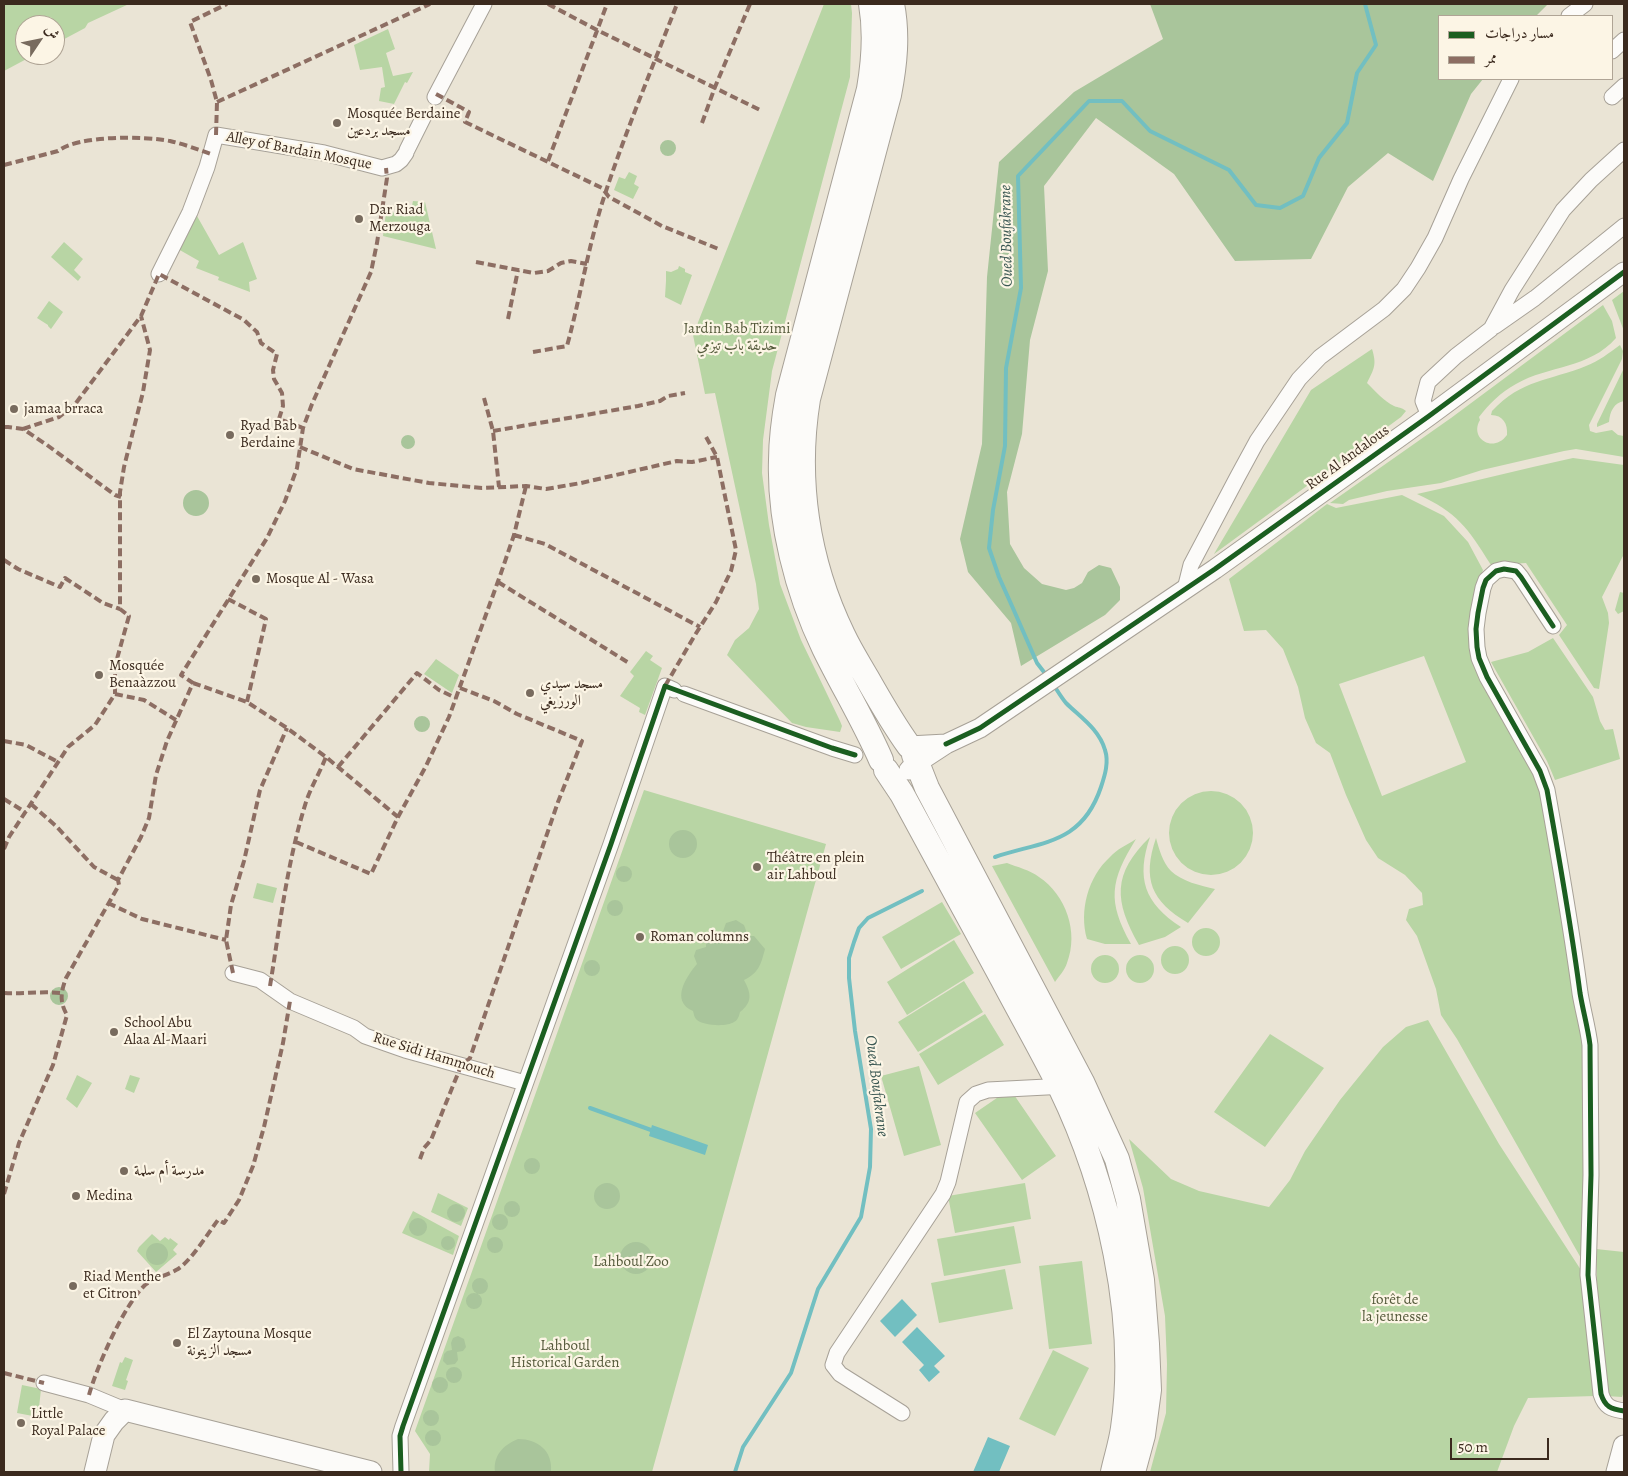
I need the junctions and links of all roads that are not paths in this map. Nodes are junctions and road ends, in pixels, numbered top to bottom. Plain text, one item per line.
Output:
1 (484, 4) edge
2 (872, 4) edge
3 (892, 4) edge
4 (1585, 4) edge
5 (1570, 15) edge
6 (1624, 40) edge
7 (1613, 50) edge
8 (1511, 80) edge
9 (1624, 86) edge
10 (1612, 97) dead end
11 (1624, 150) edge
12 (1624, 226) edge
13 (1624, 272) edge
14 (159, 274) dead end
15 (1491, 328) junction
16 (1429, 416) junction
17 (1184, 589) junction
18 (1553, 626) dead end
19 (893, 757) junction
20 (233, 973) dead end
21 (525, 1083) junction
22 (1071, 1084) junction
23 (44, 1383) dead end
24 (125, 1410) junction
25 (1624, 1411) edge
26 (902, 1414) dead end
27 (1624, 1446) edge
28 (94, 1472) edge
29 (370, 1472) edge
30 (401, 1472) edge
31 (1113, 1472) edge
32 (1133, 1472) edge
33 (1617, 1472) edge

1 - 14 street, Alley of Bardain Mosque
2 - 19 main road
3 - 19 main road
4 - 5 street
6 - 7 street
8 - 17 street
9 - 10 street
11 - 15 street
12 - 15 street
13 - 16 street, Rue Al Andalous
15 - 16 street
16 - 17 street, Rue Al Andalous
17 - 19 street, Rue Al Andalous
18 - 25 street
19 - 21 street
19 - 22 main road
19 - 22 main road
20 - 21 street, Rue Sidi Hammouch
21 - 30 street
22 - 26 street
22 - 31 main road
22 - 32 main road
23 - 24 street
24 - 28 main road
24 - 29 main road
27 - 33 main road

